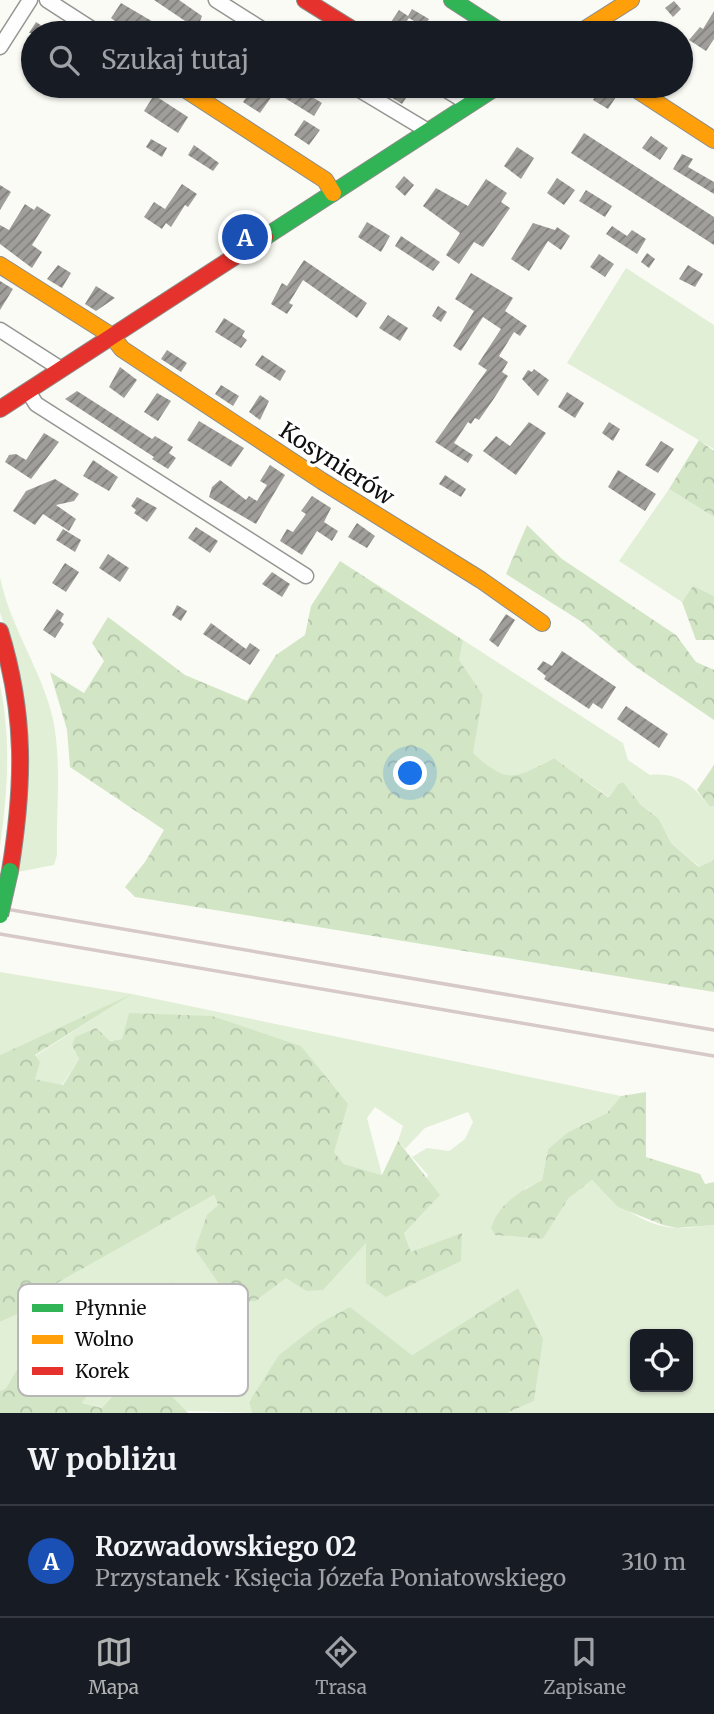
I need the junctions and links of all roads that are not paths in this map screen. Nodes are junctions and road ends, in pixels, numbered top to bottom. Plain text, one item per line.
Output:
1 (30, 0) edge
2 (47, 0) edge
3 (216, 0) edge
4 (305, 0) edge
5 (452, 0) edge
6 (631, 0) edge
7 (79, 21) edge
8 (249, 21) edge
9 (339, 21) edge
10 (484, 21) edge
11 (598, 21) edge
12 (0, 47) edge
13 (199, 98) edge
14 (373, 98) edge
15 (459, 98) edge
16 (479, 98) edge
17 (649, 98) edge
18 (469, 104) junction
19 (428, 131) junction
20 (714, 140) edge
21 (333, 192) junction
22 (0, 265) edge
23 (0, 330) edge
24 (112, 336) junction
25 (61, 369) junction
26 (27, 391) junction
27 (0, 409) edge
28 (306, 576) dead end
29 (542, 623) dead end
30 (0, 631) edge
31 (0, 915) edge

1 - 12 street
2 - 7 street
3 - 8 street
4 - 9 street
5 - 10 street
6 - 11 street
13 - 21 street
14 - 19 street
15 - 18 street
16 - 18 street
17 - 20 street
18 - 19 street
19 - 21 street
21 - 24 street
22 - 24 street, Kosynierów
23 - 25 street
24 - 25 street
24 - 29 street, Kosynierów
25 - 26 street
26 - 27 street
26 - 28 street
30 - 31 street, bridge

